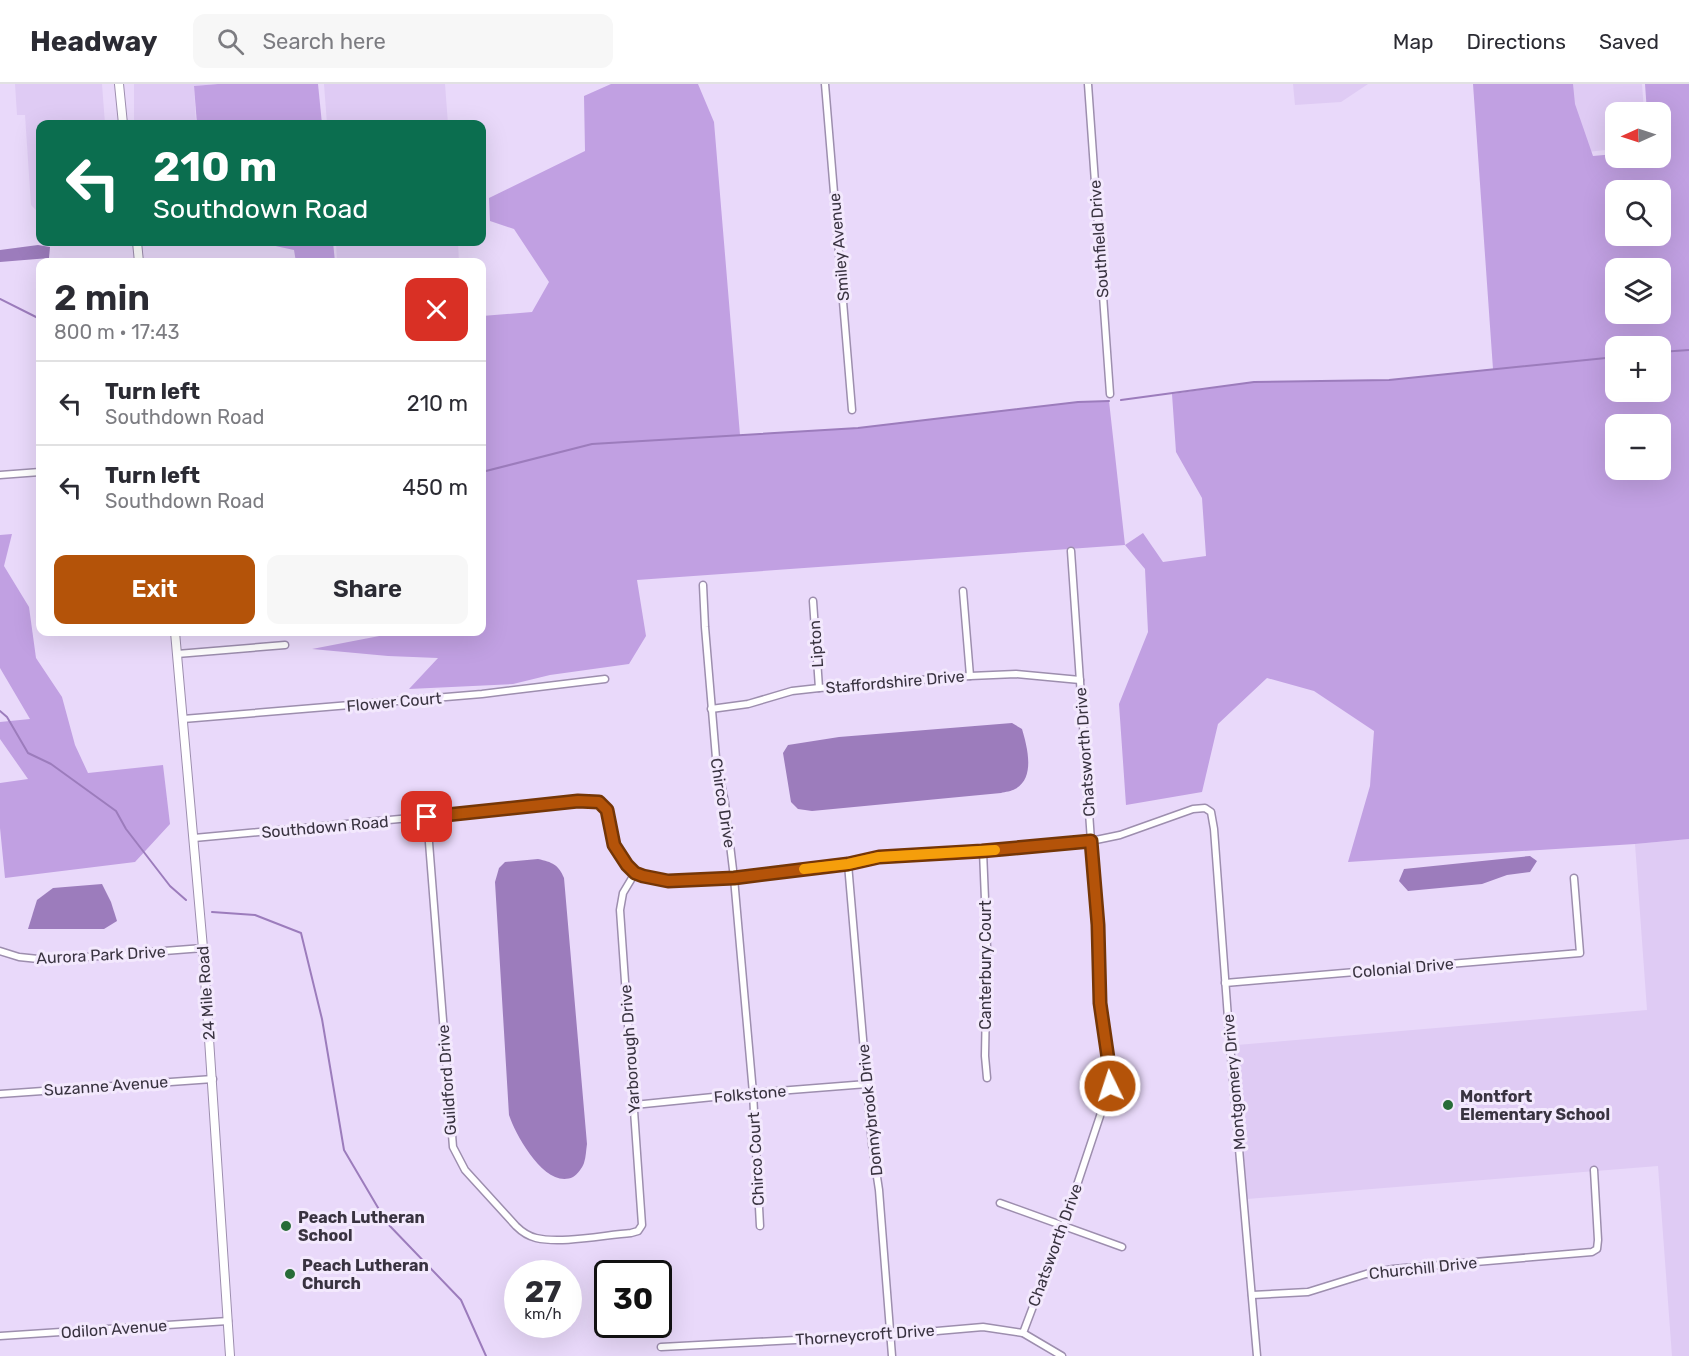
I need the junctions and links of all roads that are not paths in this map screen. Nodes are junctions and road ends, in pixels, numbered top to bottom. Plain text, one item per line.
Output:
1 (119, 84) edge
2 (825, 84) edge
3 (1088, 84) edge
4 (123, 120) edge
5 (1110, 394) dead end
6 (852, 410) dead end
7 (36, 471) edge
8 (0, 475) edge
9 (1071, 551) dead end
10 (703, 585) dead end
11 (963, 591) dead end
12 (813, 601) dead end
13 (175, 636) edge
14 (285, 645) dead end
15 (177, 654) junction
16 (970, 676) junction
17 (605, 679) dead end
18 (1080, 680) junction
19 (819, 688) junction
20 (711, 709) junction
21 (183, 719) junction
22 (427, 817) junction
23 (194, 838) junction
24 (1091, 841) junction
25 (982, 851) junction
26 (848, 864) junction
27 (635, 873) junction
28 (734, 878) junction
29 (1574, 878) dead end
30 (203, 948) junction
31 (0, 951) edge
32 (1225, 983) junction
33 (987, 1078) dead end
34 (213, 1079) junction
35 (867, 1084) junction
36 (753, 1093) junction
37 (0, 1094) edge
38 (634, 1105) junction
39 (1594, 1170) dead end
40 (999, 1203) dead end
41 (759, 1226) dead end
42 (1063, 1227) junction
43 (640, 1228) joint
44 (1122, 1247) dead end
45 (1252, 1295) junction
46 (228, 1321) junction
47 (1023, 1333) junction
48 (891, 1335) junction
49 (0, 1336) edge
50 (661, 1347) dead end
51 (230, 1356) edge
52 (892, 1356) edge
53 (1062, 1356) edge
54 (1257, 1356) edge

1 - 4 street
2 - 6 street, Smiley Avenue
3 - 5 street, Southfield Drive
7 - 8 street
9 - 18 street, Chatsworth Drive
10 - 20 street, Chirco Drive
11 - 16 street
12 - 19 street, Lipton
13 - 15 street, 24 Mile Road
14 - 15 street
15 - 21 street, 24 Mile Road
16 - 18 street, Staffordshire Drive
16 - 19 street, Staffordshire Drive
17 - 21 street, Flower Court
18 - 24 street, Chatsworth Drive
19 - 20 street, Staffordshire Drive
20 - 28 street, Chirco Drive
21 - 23 street, 24 Mile Road
22 - 23 street, Southdown Road
22 - 27 street, Southdown Road
22 - 43 street, Guildford Drive
23 - 30 street, 24 Mile Road
24 - 25 street
24 - 32 street, Montgomery Drive
24 - 42 street, Chatsworth Drive
25 - 26 street
25 - 33 street, Canterbury Court
26 - 28 street
26 - 35 street, Donnybrook Drive
27 - 28 street
27 - 38 street, Yarborough Drive
28 - 36 street, Chirco Drive
29 - 32 street, Colonial Drive
30 - 31 street, Aurora Park Drive
30 - 34 street, 24 Mile Road
32 - 45 street, Montgomery Drive
34 - 37 street, Suzanne Avenue
34 - 46 street, 24 Mile Road
35 - 36 street, Folkstone
35 - 48 street, Donnybrook Drive
36 - 38 street, Folkstone
36 - 41 street, Chirco Court
38 - 43 street, Yarborough Drive
39 - 45 street, Churchill Drive
40 - 42 street
42 - 44 street
42 - 47 street, Chatsworth Drive
45 - 54 street, Montgomery Drive
46 - 49 street, Odilon Avenue
46 - 51 street, 24 Mile Road
47 - 48 street, Thorneycroft Drive
47 - 53 street, Thorneycroft Drive
48 - 50 street, Thorneycroft Drive
48 - 52 street, Donnybrook Drive

